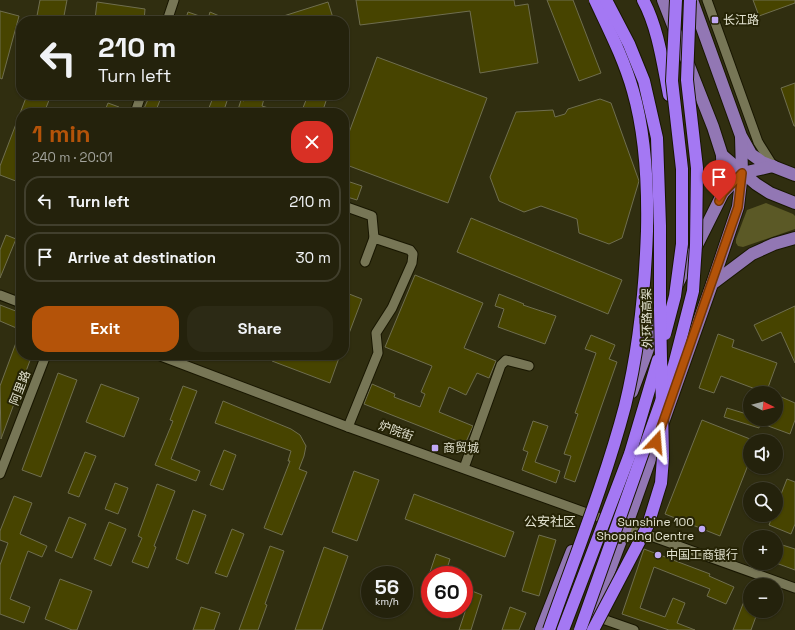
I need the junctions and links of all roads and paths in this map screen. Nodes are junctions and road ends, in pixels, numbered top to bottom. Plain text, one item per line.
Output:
1 (174, 0) edge
2 (595, 0) edge
3 (606, 0) edge
4 (643, 0) edge
5 (663, 0) edge
6 (676, 0) edge
7 (691, 0) edge
8 (707, 0) edge
9 (169, 16) edge
10 (741, 136) junction
11 (722, 155) junction
12 (768, 164) junction
13 (682, 168) junction
14 (742, 173) junction
15 (795, 175) edge
16 (723, 193) junction
17 (795, 203) edge
18 (349, 208) edge
19 (374, 238) junction
20 (795, 238) edge
21 (366, 262) dead end
22 (712, 284) junction
23 (0, 295) edge
24 (16, 301) edge
25 (44, 360) edge
26 (171, 360) edge
27 (529, 366) dead end
28 (348, 426) junction
29 (464, 468) junction
30 (0, 474) edge
31 (587, 512) junction
32 (626, 527) junction
33 (795, 588) edge
34 (592, 615) junction
35 (541, 630) edge
36 (549, 630) edge
37 (563, 630) edge
38 (580, 630) edge
39 (587, 630) edge
40 (593, 630) edge
41 (634, 630) edge

1 - 9 street
2 - 36 highway, 外环路高架, bridge
3 - 40 highway, 外环路高架, bridge
4 - 13 highway, bridge
5 - 11 main road
6 - 13 highway, bridge
7 - 10 main road
7 - 38 highway, bridge
8 - 12 street
10 - 12 main road
10 - 14 main road
11 - 14 main road
11 - 16 main road
12 - 14 main road
12 - 15 main road
13 - 37 highway, bridge
14 - 16 main road
14 - 17 main road
14 - 22 main road
16 - 31 main road
18 - 19 street
19 - 21 street
19 - 28 street
20 - 22 main road
22 - 32 main road
23 - 24 street
25 - 30 street, 阿里路
26 - 28 street, 炉院街
27 - 29 street
28 - 29 street, 炉院街
29 - 31 street, 炉院街
31 - 32 street, 炉院街
31 - 35 main road
32 - 33 street, 炉院街
32 - 34 main road
34 - 39 main road
34 - 41 street

